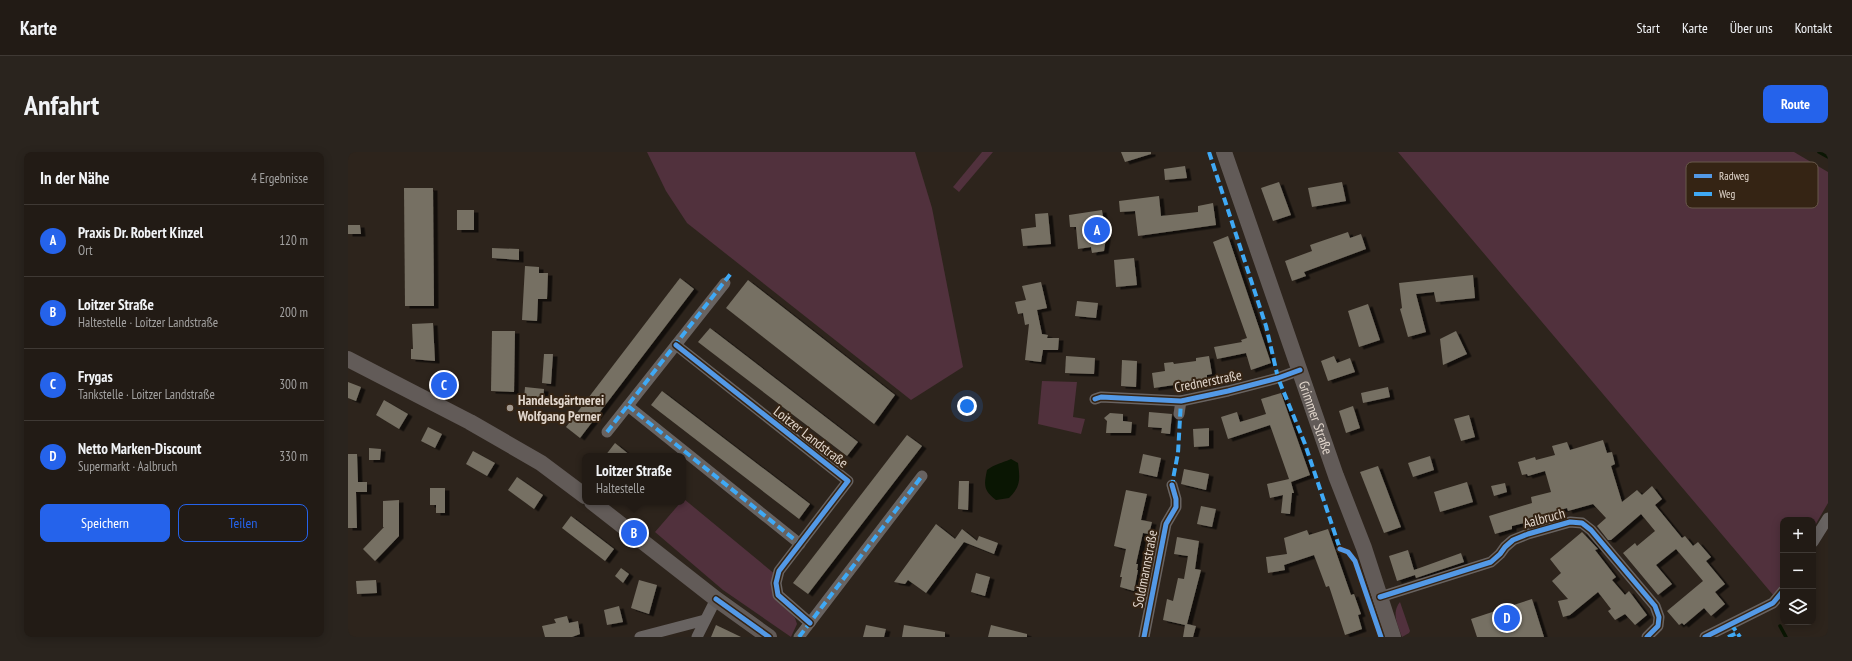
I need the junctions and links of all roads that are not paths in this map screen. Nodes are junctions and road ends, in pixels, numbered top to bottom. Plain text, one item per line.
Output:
1 (1224, 152) edge
2 (724, 283) dead end
3 (676, 345) junction
4 (348, 359) edge
5 (1300, 370) junction
6 (1095, 398) dead end
7 (1181, 401) junction
8 (628, 406) junction
9 (1179, 414) dead end
10 (607, 432) dead end
11 (922, 476) dead end
12 (1172, 485) dead end
13 (582, 494) edge
14 (596, 505) edge
15 (1828, 518) edge
16 (1816, 537) edge
17 (800, 544) junction
18 (1780, 595) edge
19 (1380, 597) junction
20 (716, 600) junction
21 (705, 620) junction
22 (810, 623) junction
23 (640, 637) edge
24 (697, 637) edge
25 (769, 637) edge
26 (799, 637) edge
27 (1144, 637) edge
28 (1394, 637) edge
29 (1647, 637) edge
30 (1705, 637) edge

1 - 5 main road, Grimmer Straße
2 - 3 street
3 - 8 street
3 - 17 street, Loitzer Landstraße
4 - 13 main road
5 - 7 street, Crednerstraße
5 - 19 main road, Grimmer Straße
6 - 7 street, Crednerstraße
7 - 9 street, Crednerstraße
8 - 10 street
8 - 17 street
11 - 22 street
12 - 27 street, Soldmannstraße
14 - 20 main road
15 - 16 street
17 - 22 street, Loitzer Landstraße
18 - 30 street
19 - 28 main road, Grimmer Straße
19 - 29 street, Aalbruch
20 - 21 street
20 - 25 main road
21 - 23 street
21 - 24 street
22 - 26 street

